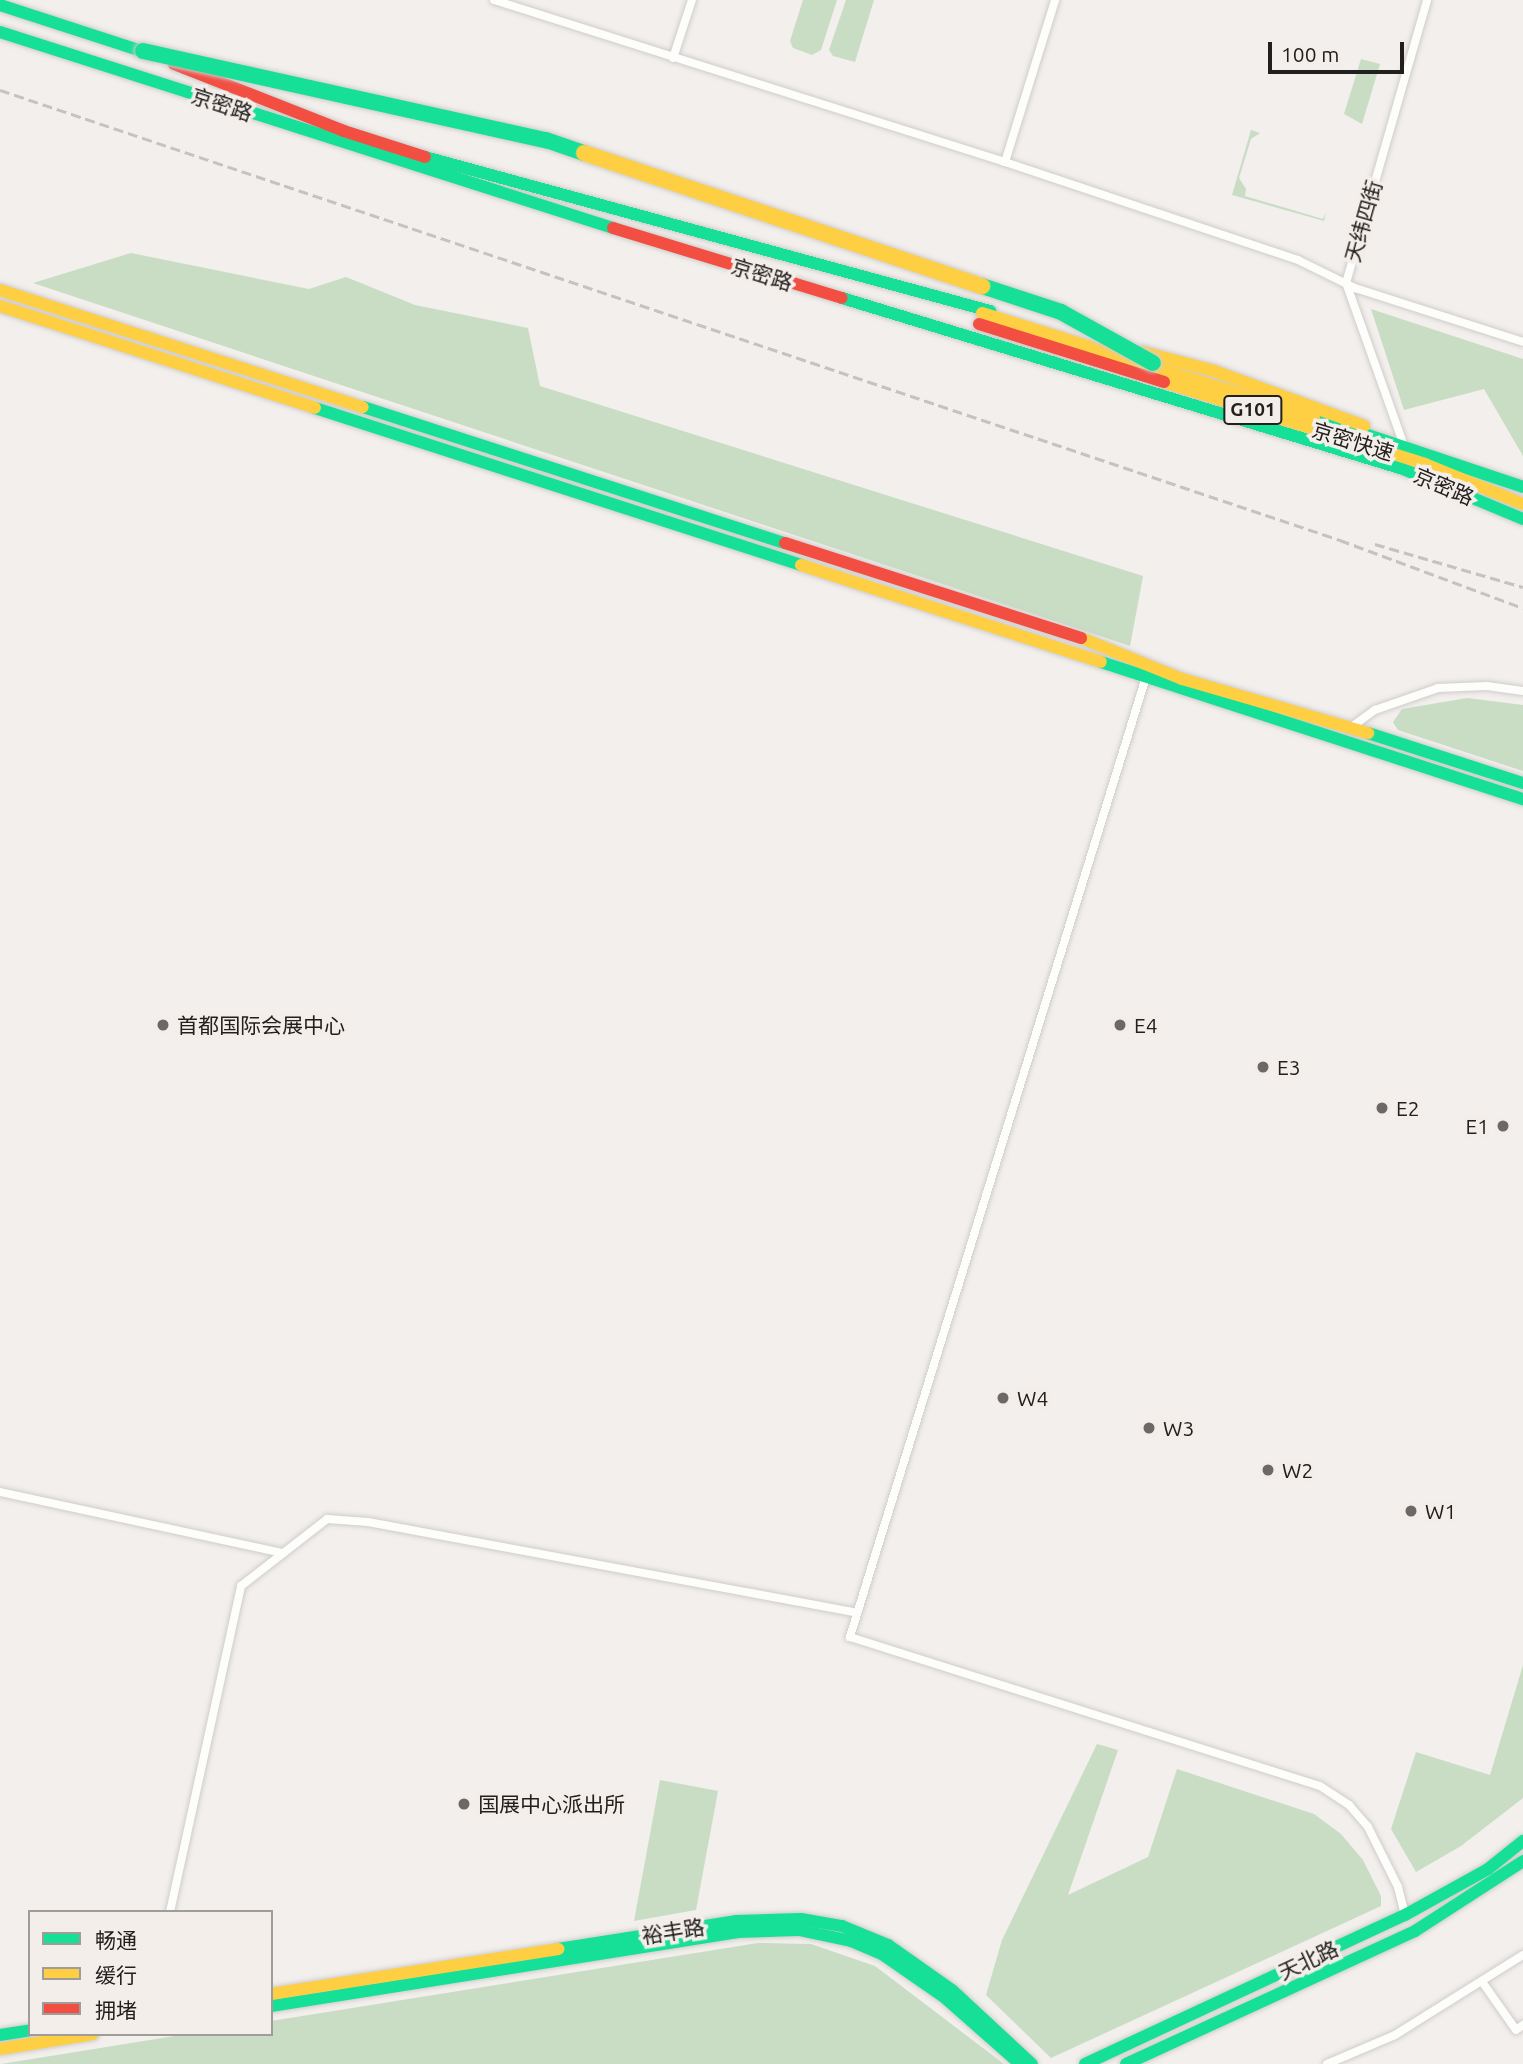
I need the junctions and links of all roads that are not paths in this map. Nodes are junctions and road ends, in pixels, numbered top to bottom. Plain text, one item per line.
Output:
1 (494, 0) edge
2 (692, 0) edge
3 (1055, 0) edge
4 (1427, 0) edge
5 (0, 5) edge
6 (0, 32) edge
7 (143, 51) junction
8 (673, 58) junction
9 (1005, 162) junction
10 (1346, 284) junction
11 (0, 290) edge
12 (0, 306) edge
13 (1523, 342) edge
14 (1153, 363) junction
15 (1402, 440) junction
16 (1523, 485) edge
17 (1523, 504) edge
18 (1523, 519) edge
19 (1146, 677) junction
20 (1523, 691) edge
21 (1350, 728) junction
22 (1523, 783) edge
23 (1523, 799) edge
24 (0, 1492) edge
25 (281, 1553) junction
26 (857, 1613) junction
27 (1523, 1842) edge
28 (1523, 1861) edge
29 (170, 1910) edge
30 (1405, 1914) junction
31 (1521, 1960) edge
32 (1483, 1983) junction
33 (273, 1994) edge
34 (273, 2006) edge
35 (1523, 2025) edge
36 (28, 2030) edge
37 (0, 2035) edge
38 (81, 2036) edge
39 (0, 2049) edge
40 (1020, 2064) edge
41 (1032, 2064) edge
42 (1085, 2064) edge
43 (1126, 2064) edge
44 (1327, 2064) edge

1 - 8 street
2 - 8 street
3 - 9 street
4 - 10 street, 天纬四街
5 - 7 main road, 京密路 / G101
6 - 18 main road, 京密路 / G101
7 - 14 main road, bridge
7 - 15 main road, 京密路 / G101
8 - 9 street
9 - 10 street
10 - 13 street
10 - 15 street, 天纬四街
11 - 21 main road
12 - 19 main road
14 - 16 main road, 京密快速 / G101
14 - 17 main road, 京密快速 / G101, bridge
15 - 16 main road, 京密路 / G101
19 - 23 main road
19 - 26 street
20 - 21 street
21 - 22 main road
24 - 25 street
25 - 26 street
25 - 29 street
26 - 30 street
27 - 30 main road, 天北路
28 - 43 main road, 天北路
30 - 42 main road, 天北路
31 - 32 street
32 - 35 street
32 - 44 street
33 - 41 main road, 裕丰路
34 - 40 main road, 裕丰路
36 - 37 main road
38 - 39 main road

